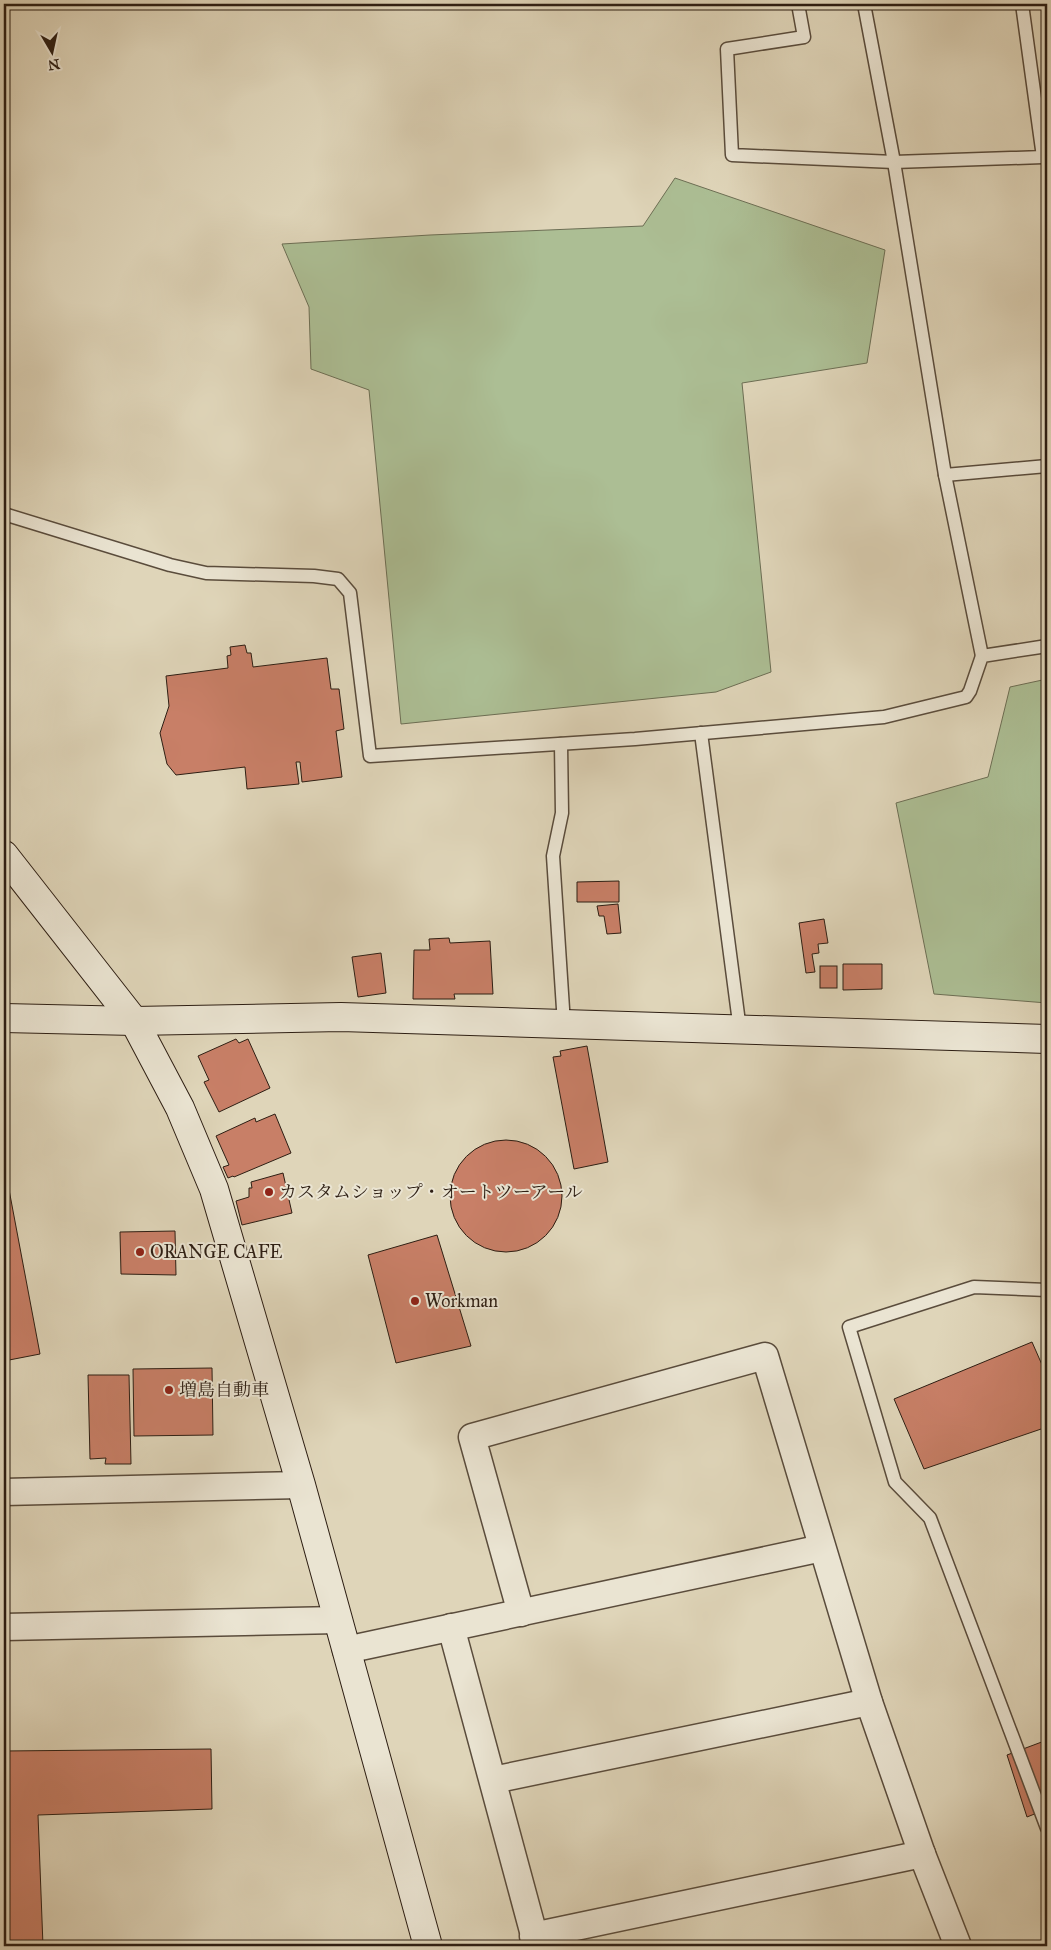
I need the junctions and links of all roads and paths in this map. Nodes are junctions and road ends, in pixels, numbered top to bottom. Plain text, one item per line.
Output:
1 (798, 4) edge
2 (864, 4) edge
3 (1022, 4) edge
4 (894, 162) junction
5 (1047, 466) edge
6 (945, 475) junction
7 (4, 514) edge
8 (1047, 646) edge
9 (982, 656) junction
10 (701, 733) junction
11 (561, 744) junction
12 (4, 855) edge
13 (4, 1018) edge
14 (134, 1020) junction
15 (564, 1024) junction
16 (740, 1030) junction
17 (1047, 1039) edge
18 (1047, 1290) edge
19 (301, 1485) junction
20 (4, 1492) edge
21 (822, 1548) junction
22 (521, 1613) junction
23 (338, 1620) junction
24 (4, 1627) edge
25 (451, 1627) junction
26 (346, 1650) junction
27 (868, 1702) junction
28 (493, 1780) junction
29 (1047, 1828) edge
30 (922, 1854) junction
31 (535, 1941) edge
32 (428, 1946) edge
33 (958, 1946) edge

1 - 4 lane
2 - 4 lane
3 - 4 lane
4 - 6 lane
5 - 6 lane
6 - 9 lane
7 - 11 lane
8 - 9 lane
9 - 10 lane
10 - 11 lane
10 - 16 lane
11 - 15 lane
12 - 14 street
13 - 14 street
14 - 15 street
14 - 19 street
15 - 16 street
16 - 17 street
18 - 29 lane
19 - 20 street
19 - 23 street
21 - 22 street
21 - 22 street
21 - 27 street
22 - 25 street
23 - 24 street
23 - 26 street
25 - 26 street
25 - 28 street
26 - 32 street
27 - 28 street
27 - 30 street
28 - 31 street
30 - 31 street
30 - 33 street

